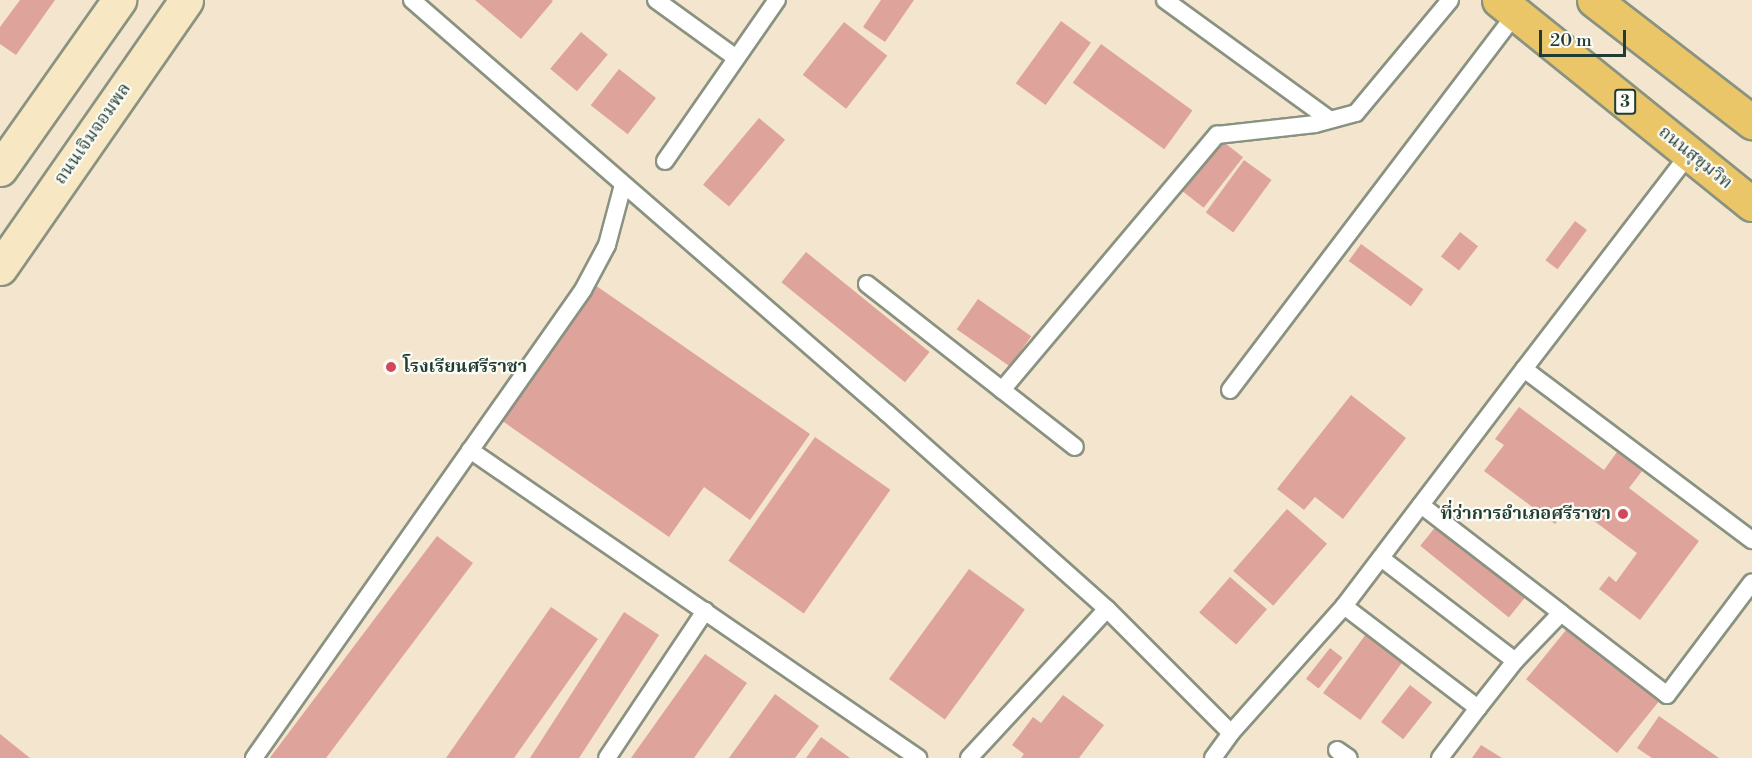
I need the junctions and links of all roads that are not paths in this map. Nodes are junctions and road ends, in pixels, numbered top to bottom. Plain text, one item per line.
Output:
1 (119, 0) edge
2 (186, 0) edge
3 (412, 0) edge
4 (656, 0) edge
5 (777, 0) edge
6 (1166, 0) edge
7 (1450, 0) edge
8 (1594, 0) edge
9 (1507, 7) edge
10 (736, 58) junction
11 (1329, 119) junction
12 (1752, 122) edge
13 (1689, 154) junction
14 (665, 161) dead end
15 (0, 169) edge
16 (623, 185) junction
17 (1752, 204) edge
18 (0, 268) edge
19 (867, 285) dead end
20 (1524, 369) junction
21 (1002, 390) junction
22 (1230, 390) dead end
23 (1075, 447) dead end
24 (471, 450) junction
25 (1421, 505) junction
26 (1752, 540) edge
27 (1381, 558) junction
28 (1752, 582) edge
29 (1344, 606) junction
30 (1107, 609) junction
31 (705, 611) junction
32 (1560, 613) junction
33 (1515, 662) junction
34 (1478, 708) junction
35 (1231, 733) junction
36 (254, 758) edge
37 (607, 758) edge
38 (918, 758) edge
39 (969, 758) edge
40 (1213, 758) edge
41 (1440, 758) edge

1 - 15 main road
2 - 18 main road, ถนนเจิมจอมพล
3 - 16 lane
4 - 10 lane
5 - 10 lane
6 - 11 lane
7 - 11 lane
8 - 12 highway
9 - 13 highway, ถนนสุขุมวิท / 3
9 - 22 lane
10 - 14 lane
11 - 21 lane
13 - 17 highway, ถนนสุขุมวิท / 3
13 - 20 lane
16 - 24 lane
16 - 30 lane
19 - 21 lane
20 - 25 lane
20 - 26 lane
21 - 23 lane
24 - 31 lane
24 - 36 lane
25 - 27 lane
25 - 32 lane
27 - 29 lane
27 - 33 lane
28 - 32 lane
29 - 34 lane
29 - 35 lane
30 - 35 lane
30 - 39 lane
31 - 37 lane
31 - 38 lane
32 - 33 lane
33 - 34 lane
34 - 41 lane
35 - 40 lane

